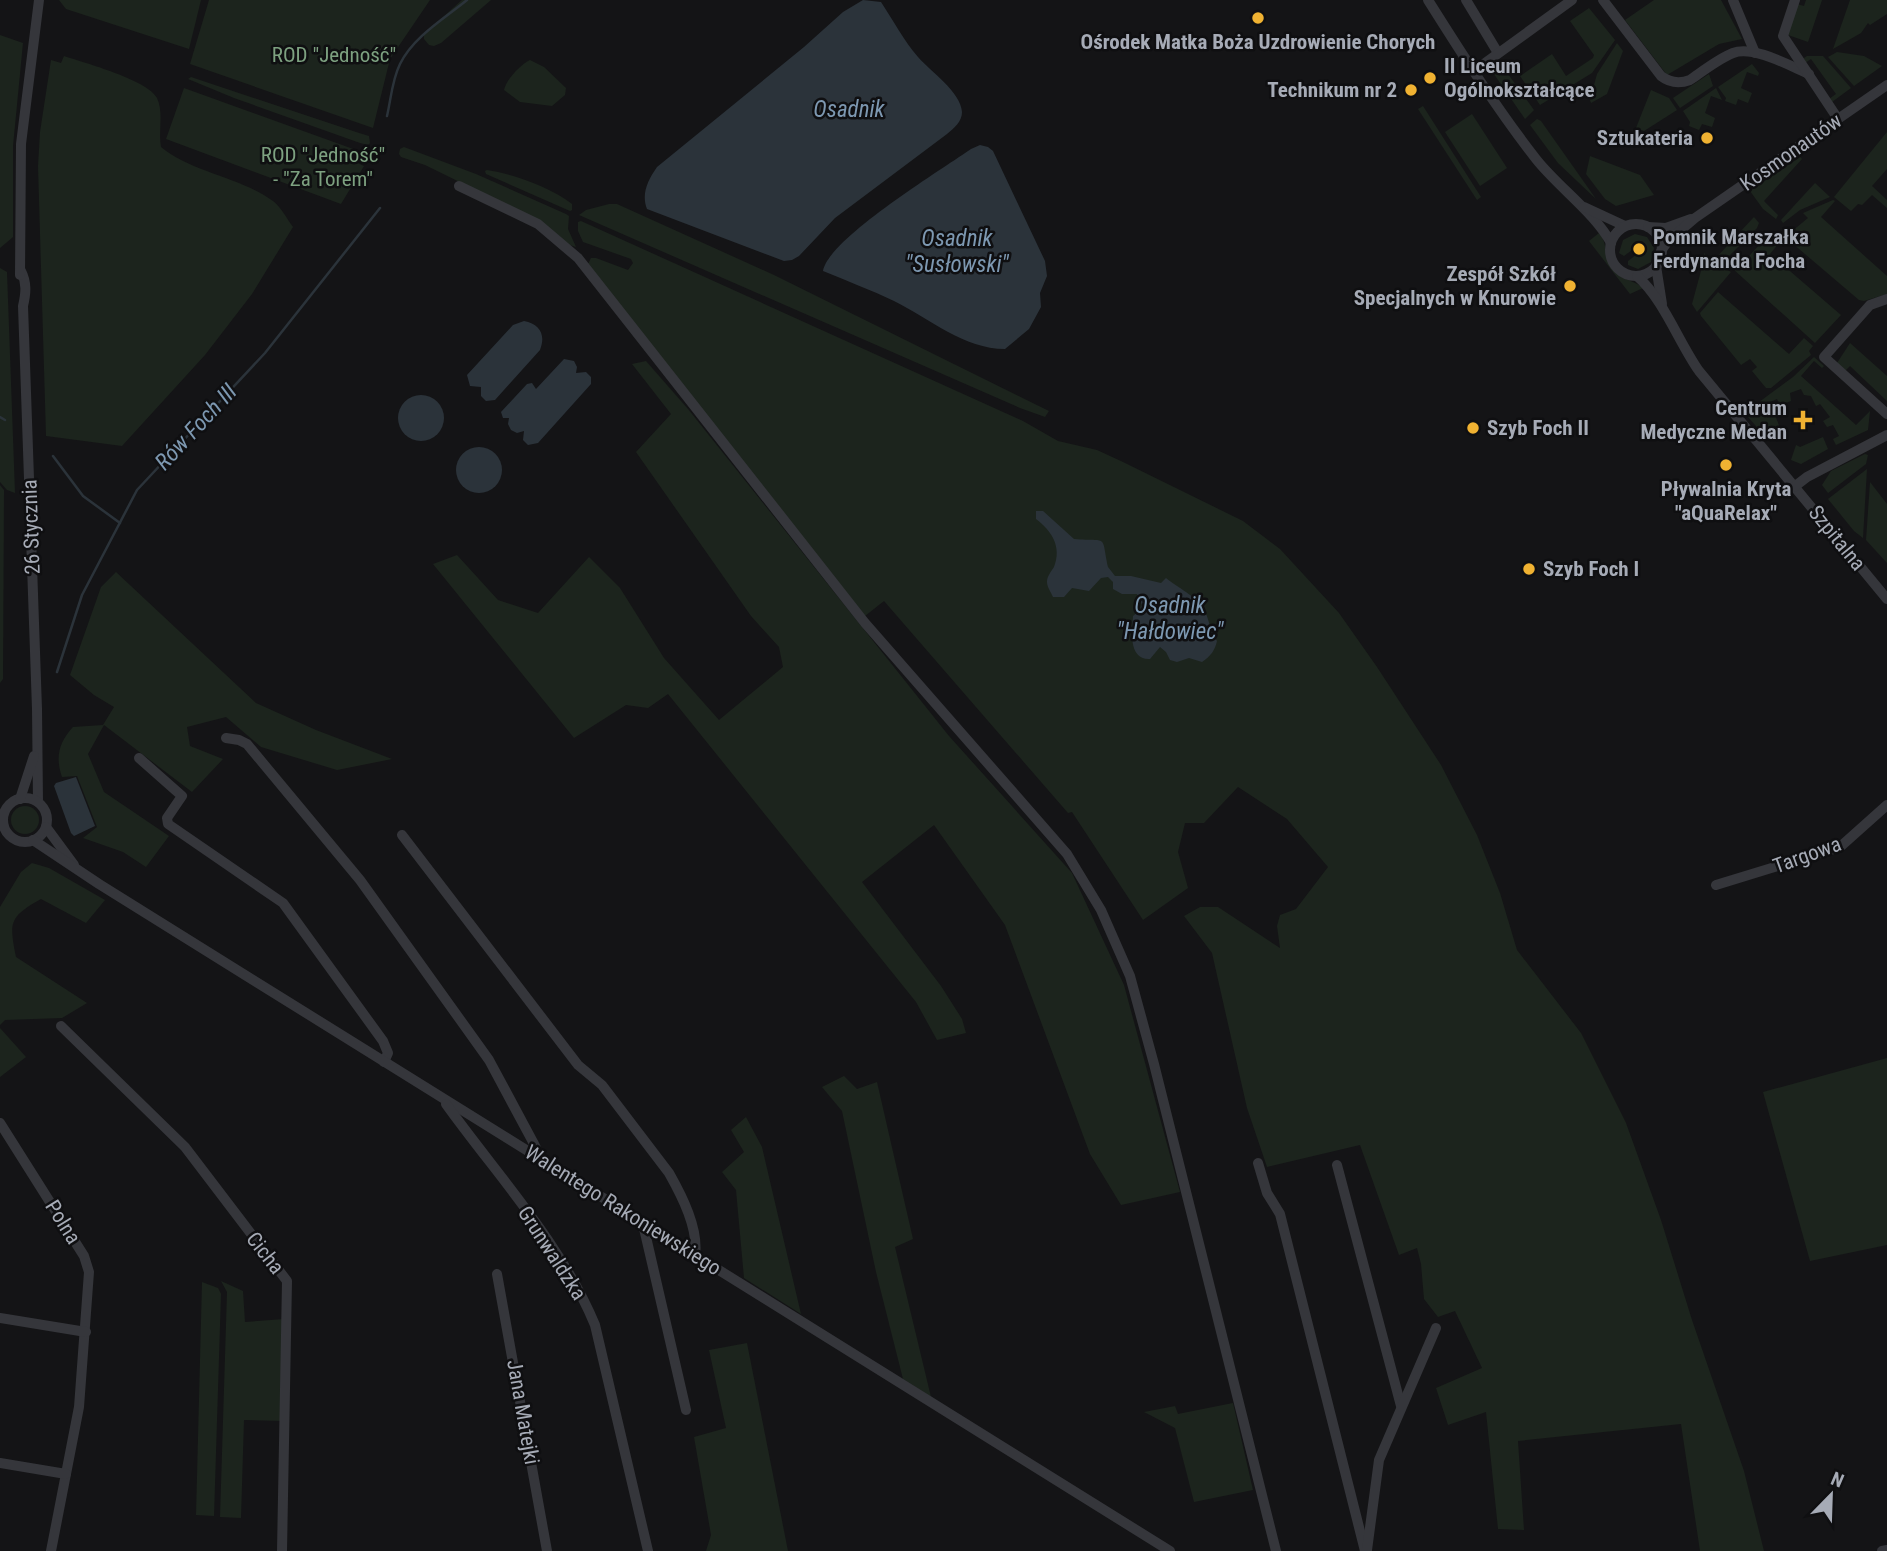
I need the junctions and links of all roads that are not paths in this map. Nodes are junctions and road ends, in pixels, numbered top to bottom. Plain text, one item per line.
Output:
1 (39, 0) edge
2 (1428, 0) edge
3 (1466, 0) edge
4 (1573, 0) edge
5 (1603, 0) edge
6 (1733, 0) edge
7 (1795, 0) edge
8 (1755, 52) junction
9 (1498, 53) junction
10 (1474, 71) junction
11 (1809, 74) junction
12 (1887, 85) edge
13 (1838, 119) junction
14 (459, 186) dead end
15 (1580, 205) junction
16 (1695, 218) junction
17 (1625, 226) junction
18 (1648, 228) junction
19 (1611, 243) junction
20 (1661, 251) junction
21 (1656, 266) junction
22 (1637, 276) junction
23 (1887, 299) edge
24 (1663, 309) junction
25 (1887, 414) edge
26 (1887, 435) edge
27 (1794, 486) junction
28 (1887, 599) edge
29 (226, 738) dead end
30 (36, 749) junction
31 (139, 758) dead end
32 (16, 801) junction
33 (0, 802) edge
34 (38, 802) junction
35 (1887, 805) edge
36 (2, 819) edge
37 (46, 827) junction
38 (402, 835) dead end
39 (33, 840) junction
40 (77, 868) junction
41 (1716, 885) dead end
42 (61, 1026) dead end
43 (384, 1062) junction
44 (443, 1099) junction
45 (0, 1123) edge
46 (534, 1155) junction
47 (1258, 1163) dead end
48 (1337, 1165) dead end
49 (643, 1224) junction
50 (695, 1256) junction
51 (497, 1274) dead end
52 (0, 1318) edge
53 (1436, 1328) dead end
54 (86, 1332) junction
55 (1401, 1406) junction
56 (686, 1410) dead end
57 (0, 1463) edge
58 (66, 1474) junction
59 (51, 1551) edge
60 (282, 1551) edge
61 (547, 1551) edge
62 (648, 1551) edge
63 (1170, 1551) edge
64 (1276, 1551) edge
65 (1366, 1551) edge

1 - 30 street, 26 Stycznia
2 - 10 street
3 - 9 street
4 - 9 street
5 - 8 street
6 - 8 street
7 - 11 street
8 - 11 street
9 - 10 street
10 - 15 street
11 - 13 street
12 - 13 street, Kosmonautów
13 - 16 street, Kosmonautów
14 - 64 street
15 - 17 street
15 - 19 street
16 - 18 street, Kosmonautów
16 - 20 street, Kosmonautów
17 - 18 street
17 - 19 street
18 - 20 street
19 - 22 street
20 - 21 street
21 - 22 street
21 - 24 street, Szpitalna
22 - 24 street, Szpitalna
23 - 25 street
24 - 27 street, Szpitalna
26 - 27 street
27 - 28 street, Szpitalna
29 - 46 street
30 - 32 street, 26 Stycznia
30 - 34 street, 26 Stycznia
31 - 43 street
32 - 33 street
32 - 34 street
32 - 36 street
34 - 37 street
35 - 41 street, Targowa
36 - 39 street
37 - 39 street
37 - 40 street, Walentego Rakoniewskiego
38 - 50 street
39 - 40 street, Walentego Rakoniewskiego
40 - 43 street, Walentego Rakoniewskiego
42 - 60 street, Cicha
43 - 44 street, Walentego Rakoniewskiego
44 - 46 street, Walentego Rakoniewskiego
44 - 62 street, Grunwaldzka
45 - 54 street, Polna
46 - 49 street, Walentego Rakoniewskiego
47 - 65 street
48 - 55 street
49 - 50 street, Walentego Rakoniewskiego
49 - 56 street
50 - 63 street, Walentego Rakoniewskiego
51 - 61 street, Jana Matejki
52 - 54 street
53 - 55 street
54 - 58 street, Polna
55 - 65 street
57 - 58 street
58 - 59 street, Polna

